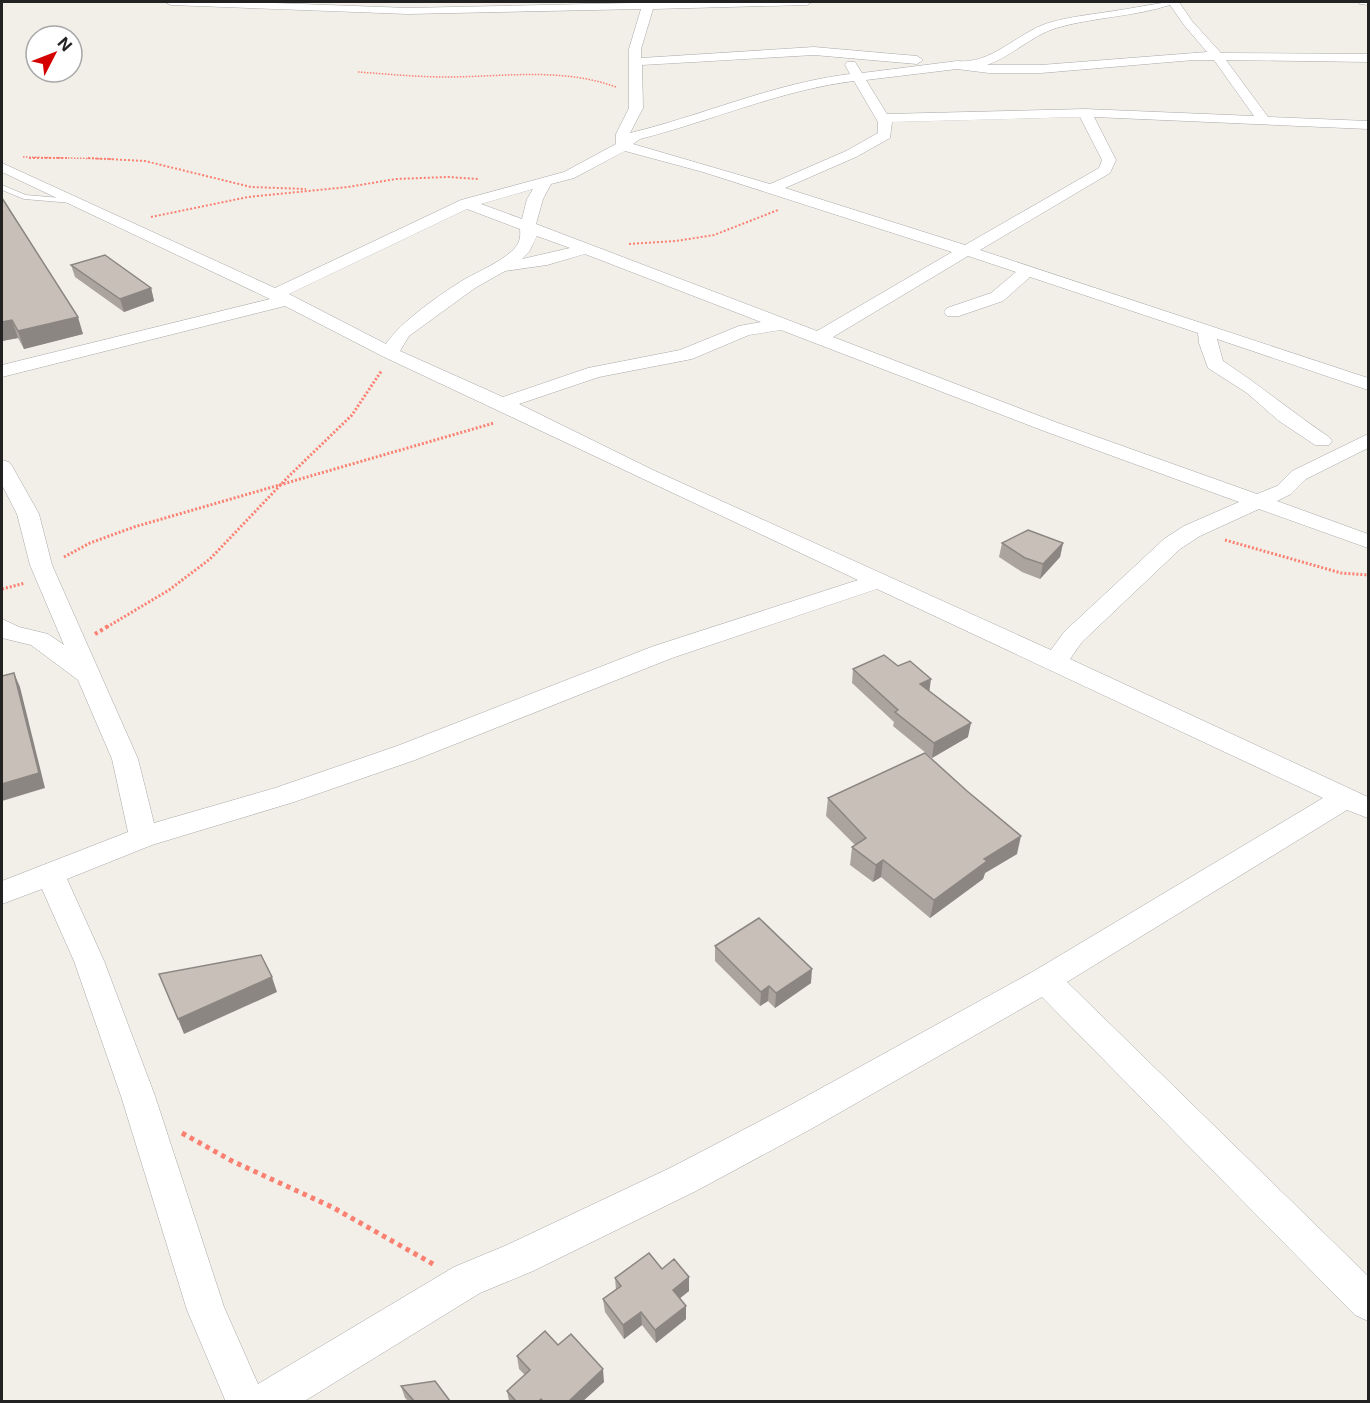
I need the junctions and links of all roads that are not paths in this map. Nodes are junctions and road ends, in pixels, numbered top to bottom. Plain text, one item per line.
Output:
1 (171, 2) edge
2 (807, 2) edge
3 (1168, 2) edge
4 (1174, 2) edge
5 (1364, 2) edge
6 (1368, 2) edge
7 (648, 6) junction
8 (842, 53) junction
9 (1217, 56) junction
10 (1368, 58) edge
11 (636, 62) junction
12 (957, 65) junction
13 (858, 77) junction
14 (635, 102) junction
15 (1085, 113) junction
16 (883, 118) junction
17 (1263, 119) junction
18 (679, 125) junction
19 (1368, 125) edge
20 (623, 146) junction
21 (10, 162) edge
22 (546, 181) junction
23 (2, 187) edge
24 (771, 189) junction
25 (72, 201) junction
26 (466, 203) junction
27 (528, 226) junction
28 (586, 249) junction
29 (964, 251) junction
30 (501, 267) junction
31 (1028, 270) junction
32 (281, 298) junction
33 (953, 312) dead end
34 (782, 324) junction
35 (1207, 331) junction
36 (819, 338) junction
37 (390, 353) junction
38 (2, 371) edge
39 (1368, 384) edge
40 (501, 404) junction
41 (1368, 439) edge
42 (1322, 441) junction
43 (2, 466) edge
44 (1299, 475) junction
45 (1256, 501) junction
46 (1368, 541) edge
47 (878, 581) junction
48 (2, 627) edge
49 (1056, 662) junction
50 (87, 675) junction
51 (1357, 803) edge
52 (143, 837) junction
53 (50, 874) junction
54 (2, 893) edge
55 (1045, 980) junction
56 (1368, 1302) edge
57 (246, 1401) edge
58 (265, 1401) edge

1 - 7 street
2 - 7 street
3 - 12 street
4 - 9 street
5 - 6 street
7 - 11 street
8 - 11 street
8 - 12 street
8 - 13 street
9 - 10 street
9 - 12 street
9 - 17 street
11 - 14 street
12 - 13 street
13 - 16 street
13 - 18 street
14 - 18 street
14 - 20 street
15 - 16 street
15 - 17 street
15 - 29 street
16 - 24 street
17 - 19 street
18 - 20 street
20 - 22 street
20 - 24 street
21 - 25 street
22 - 26 street
22 - 27 street
23 - 25 lane
24 - 29 street
25 - 32 street
26 - 27 street
26 - 32 street
27 - 28 street
27 - 30 street
28 - 30 street
28 - 34 street
29 - 31 street
29 - 36 street
30 - 37 street
31 - 33 street
31 - 35 street
32 - 37 street
32 - 38 street
34 - 36 street
34 - 40 street
35 - 39 street
35 - 42 street
36 - 45 street
37 - 40 street
40 - 47 street
41 - 42 street
41 - 44 street
42 - 44 street
43 - 50 street
44 - 45 street
45 - 46 street
45 - 49 street
47 - 49 street
47 - 52 street
48 - 50 street
49 - 51 street
50 - 52 street
51 - 55 street
52 - 53 street
53 - 54 street
53 - 57 street
55 - 56 street
55 - 58 street

